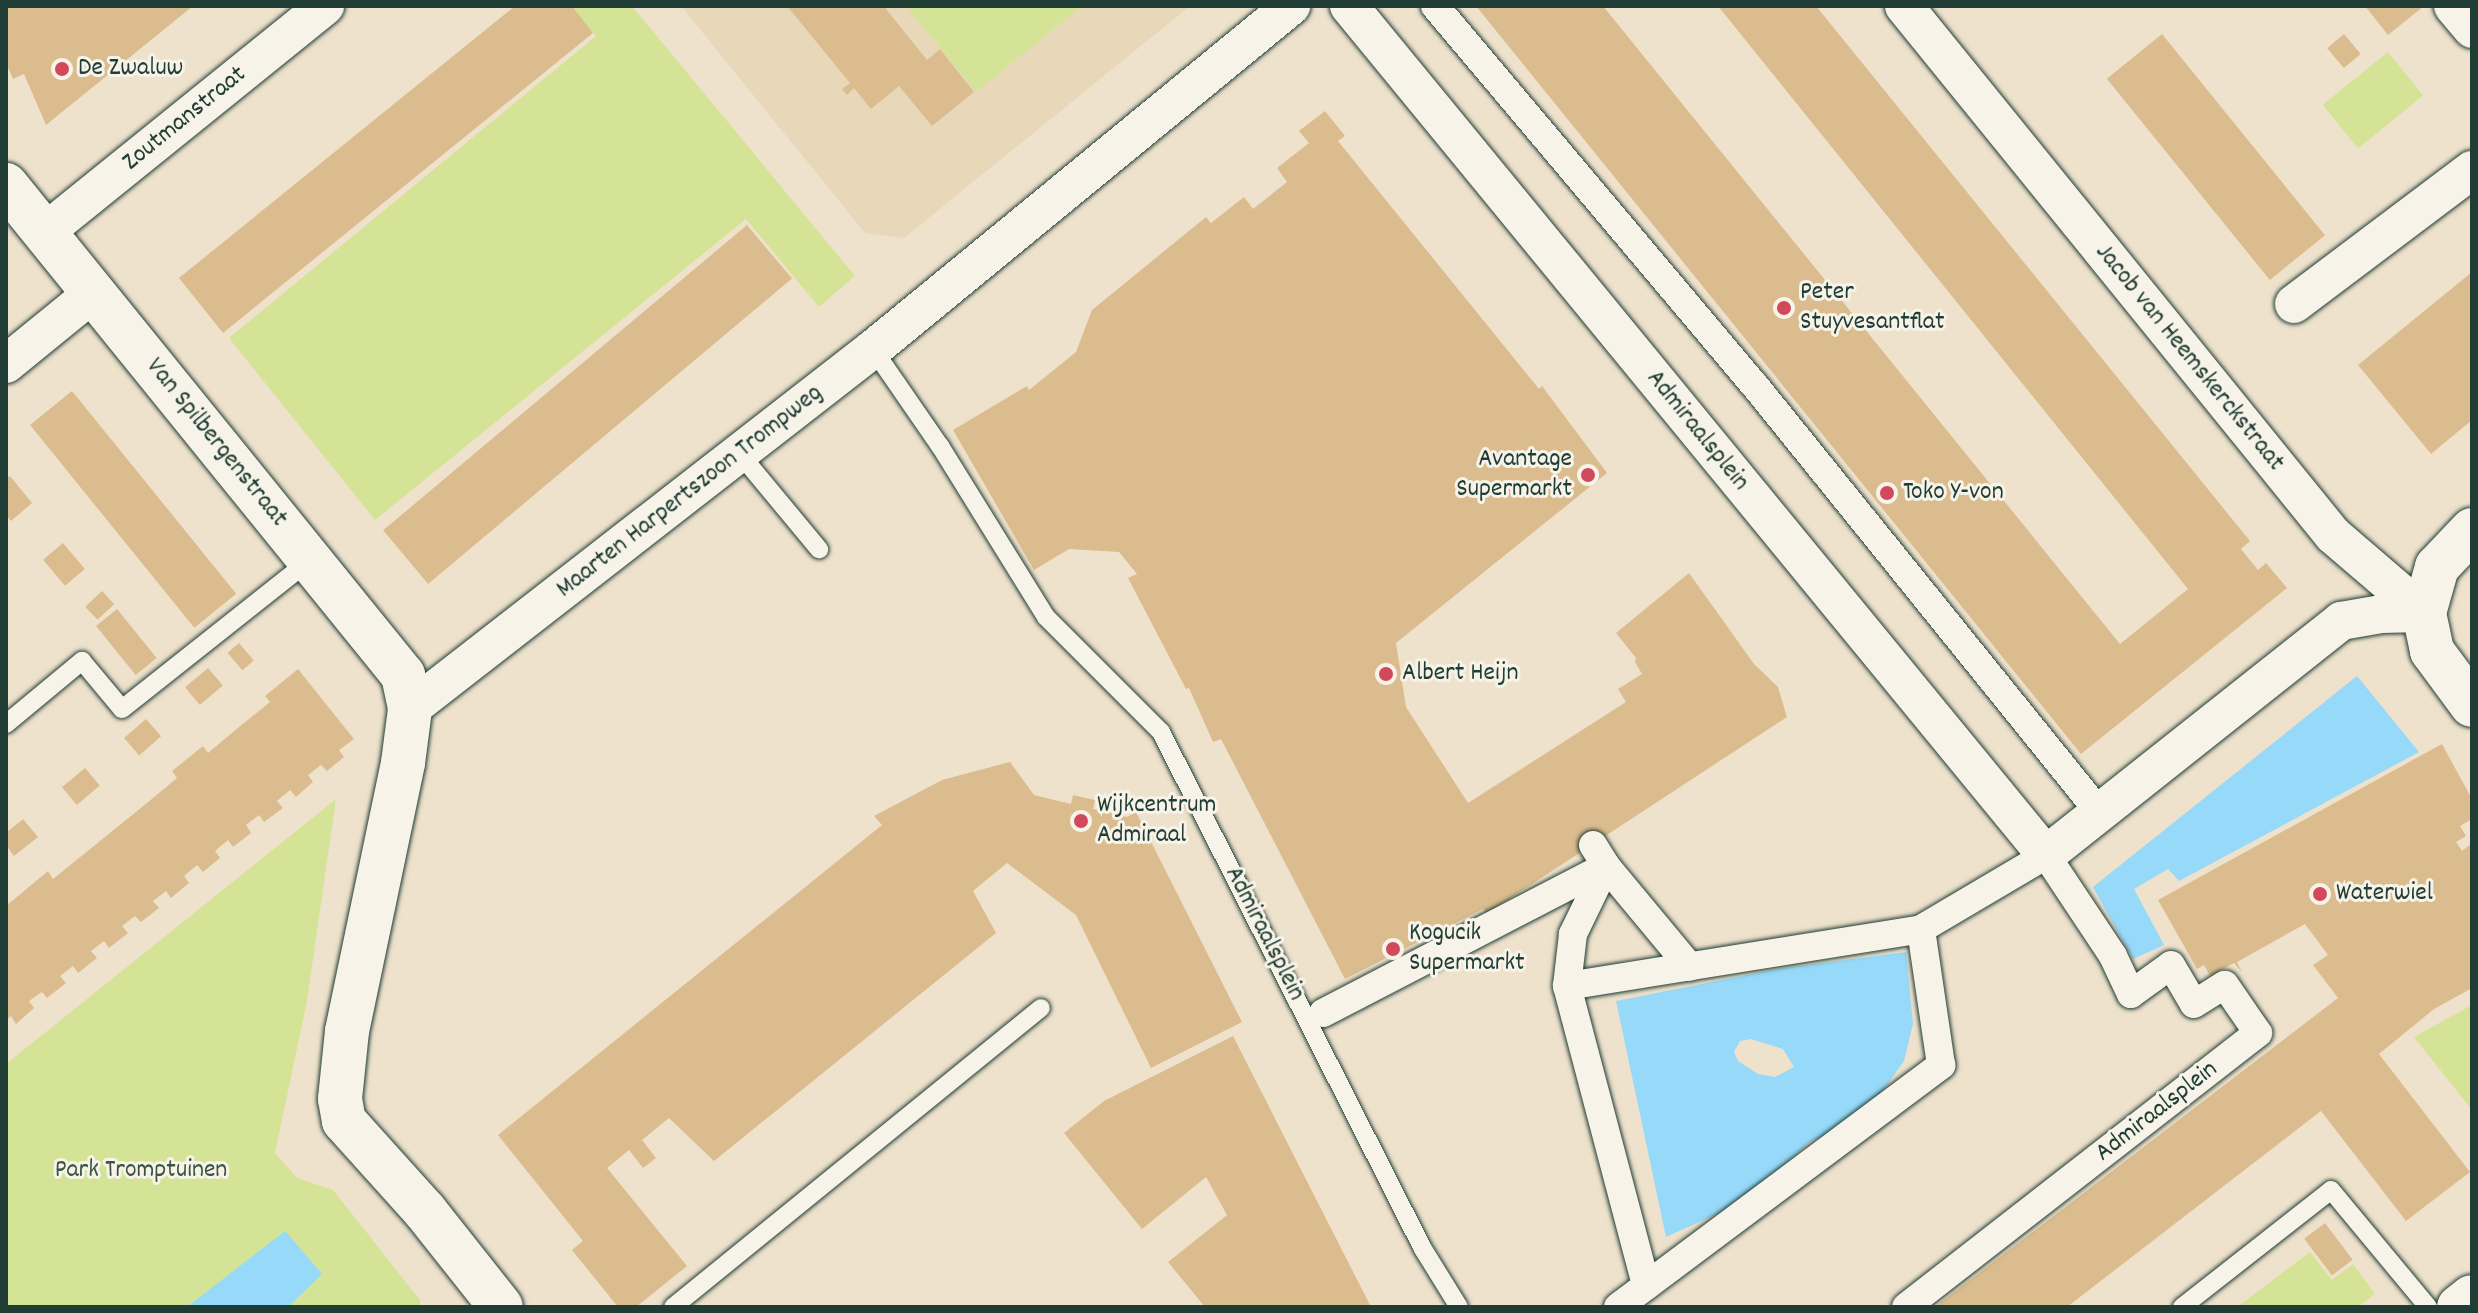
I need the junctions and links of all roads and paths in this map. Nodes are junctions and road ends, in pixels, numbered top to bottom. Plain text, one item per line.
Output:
1 (325, 6) edge
2 (1291, 6) edge
3 (1349, 6) edge
4 (1435, 6) edge
5 (1904, 6) edge
6 (2453, 6) edge
7 (2472, 29) edge
8 (2472, 170) edge
9 (6, 185) edge
10 (45, 232) junction
11 (93, 293) junction
12 (2294, 304) dead end
13 (873, 349) junction
14 (6, 364) edge
15 (740, 454) junction
16 (2472, 530) edge
17 (819, 549) dead end
18 (311, 559) junction
19 (2424, 613) junction
20 (2472, 705) edge
21 (410, 709) junction
22 (6, 724) edge
23 (2100, 813) junction
24 (1599, 855) junction
25 (2046, 855) junction
26 (1921, 929) junction
27 (1690, 967) junction
28 (1567, 986) junction
29 (1041, 1008) dead end
30 (1323, 1013) dead end
31 (1646, 1286) junction
32 (2472, 1297) edge
33 (501, 1307) edge
34 (673, 1307) edge
35 (1459, 1307) edge
36 (1618, 1307) edge
37 (1906, 1307) edge
38 (2182, 1307) edge
39 (2428, 1307) edge
40 (2459, 1307) edge

1 - 10 street, Zoutmanstraat
2 - 13 street, Maarten Harpertszoon Trompweg
3 - 25 street, Admiraalsplein
4 - 23 street
5 - 19 street, Jacob van Heemskerckstraat
6 - 7 street
8 - 12 street
9 - 10 street, Van Spilbergenstraat
10 - 11 street, Van Spilbergenstraat
11 - 14 street
11 - 18 street, Van Spilbergenstraat
13 - 15 street, Maarten Harpertszoon Trompweg
13 - 35 lane, Admiraalsplein
15 - 17 lane
15 - 21 street, Maarten Harpertszoon Trompweg
16 - 19 street
18 - 21 street, Van Spilbergenstraat
18 - 22 lane
19 - 20 street
19 - 23 street
21 - 33 street
23 - 25 street
24 - 27 street
24 - 28 street
24 - 30 street, Admiraalsplein
25 - 26 street
25 - 37 street, Admiraalsplein
26 - 27 street
26 - 31 street
27 - 28 street
28 - 31 street
29 - 34 lane
31 - 36 street
32 - 40 street
38 - 39 lane

